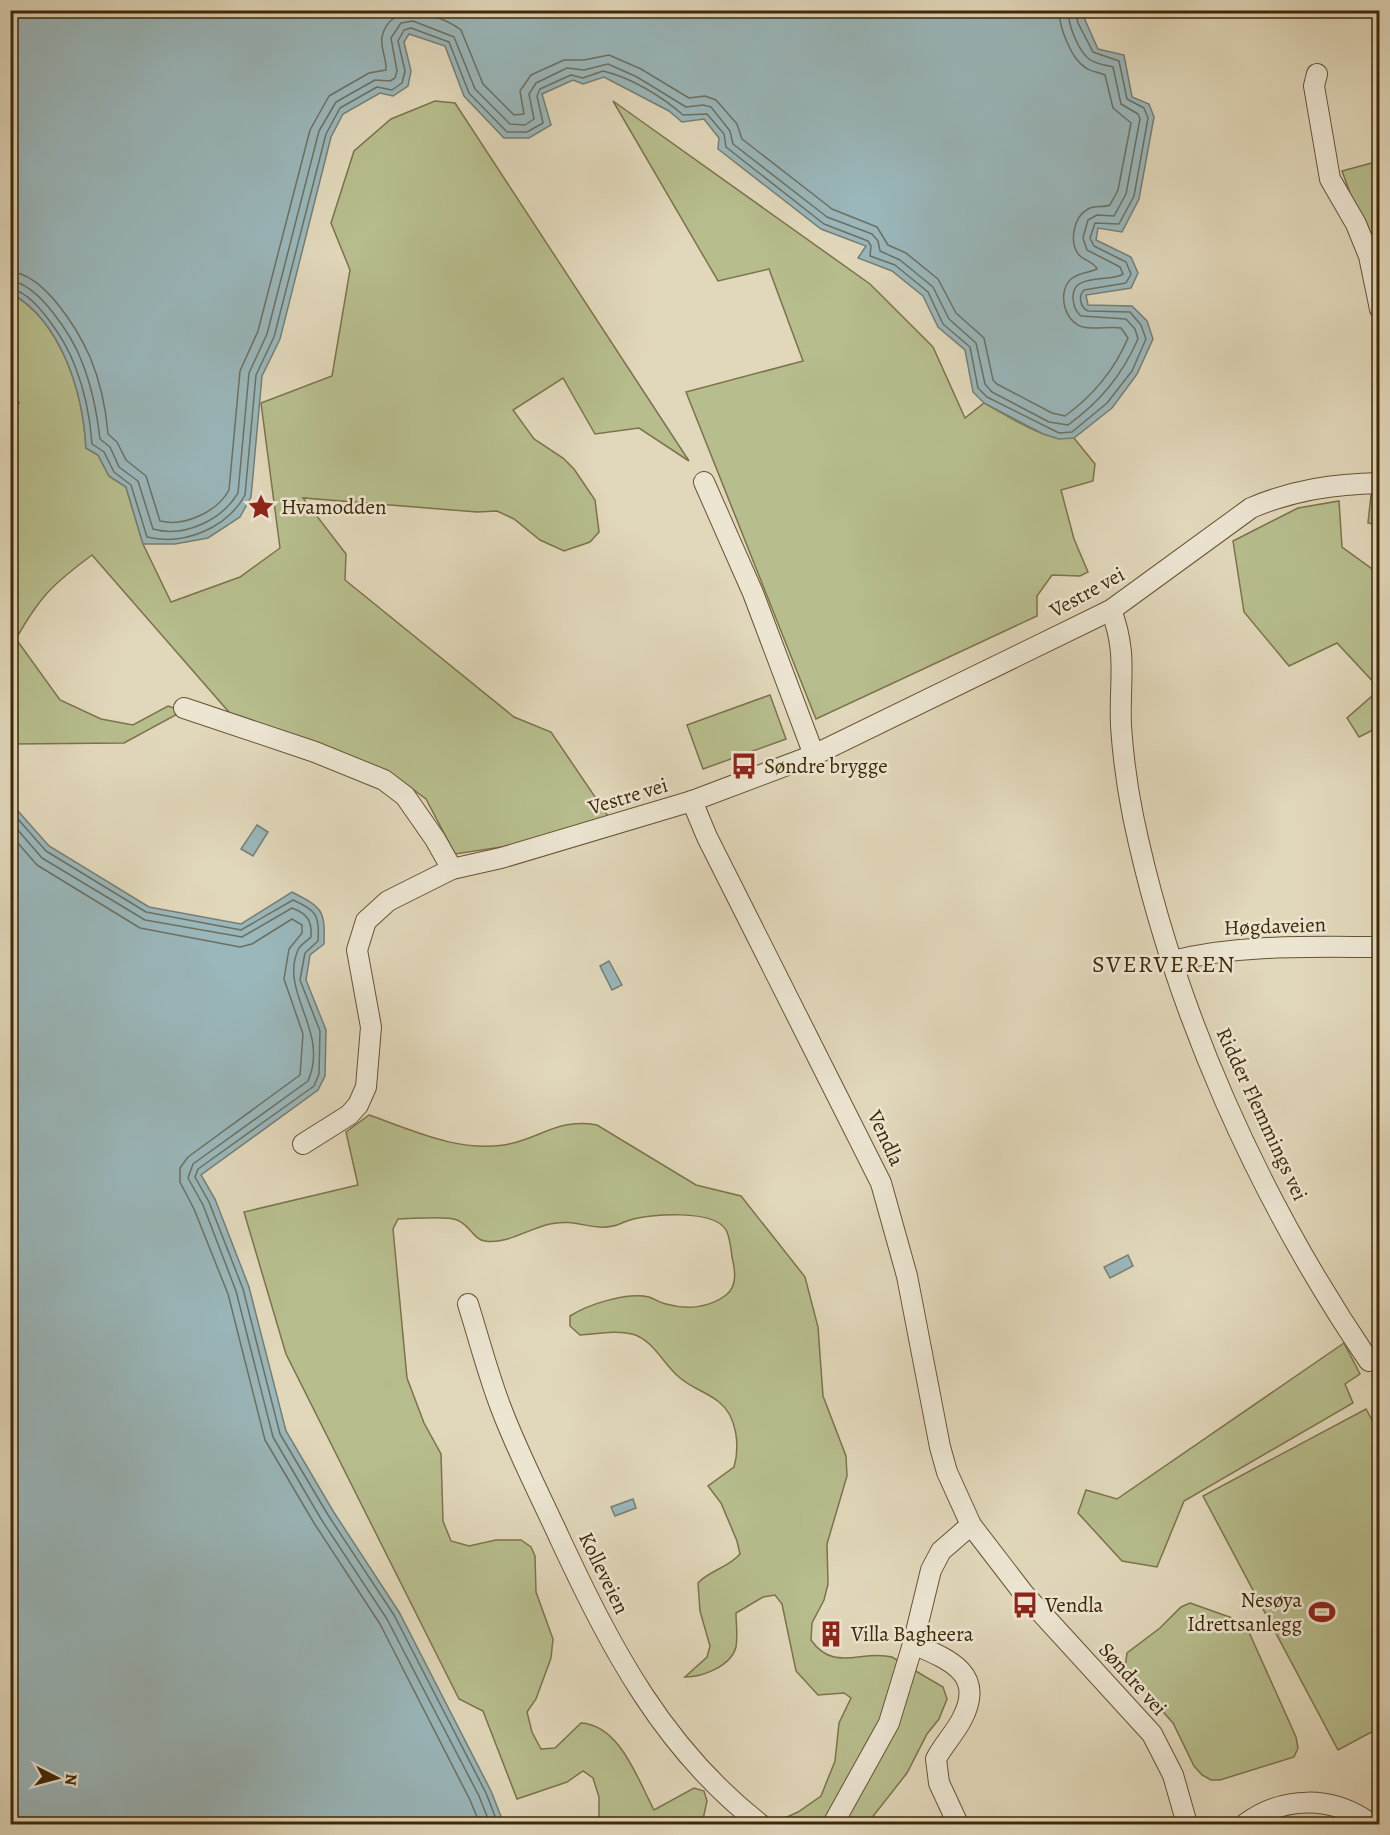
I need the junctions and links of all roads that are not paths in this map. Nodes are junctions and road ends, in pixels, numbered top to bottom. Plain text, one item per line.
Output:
1 (1317, 74) dead end
2 (1380, 309) edge
3 (704, 482) dead end
4 (1380, 483) edge
5 (1111, 610) junction
6 (184, 708) dead end
7 (814, 755) junction
8 (692, 801) junction
9 (452, 870) junction
10 (1380, 947) edge
11 (1173, 961) junction
12 (303, 1144) dead end
13 (468, 1304) dead end
14 (1380, 1355) edge
15 (971, 1525) junction
16 (913, 1644) junction
17 (760, 1824) edge
18 (832, 1824) edge
19 (958, 1824) edge
20 (1187, 1824) edge
21 (1245, 1824) edge
22 (1371, 1824) edge

1 - 2 street
3 - 7 street
4 - 5 street, Vestre vei
5 - 7 street, Vestre vei
5 - 11 street, Ridder Flemmings vei
6 - 9 street
7 - 8 street, Vestre vei
8 - 9 street, Vestre vei
8 - 15 street, Vendla
9 - 12 street, Vestre vei
10 - 11 street, Høgdaveien
11 - 14 street, Ridder Flemmings vei
13 - 17 street, Kolleveien
15 - 16 street
15 - 20 street, Søndre vei
16 - 18 street
16 - 19 street
21 - 22 street

